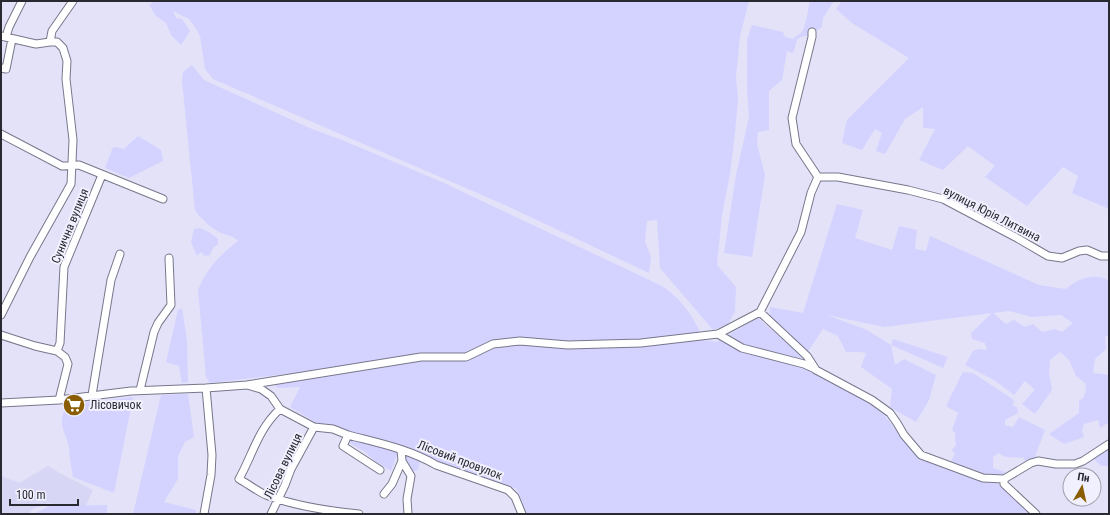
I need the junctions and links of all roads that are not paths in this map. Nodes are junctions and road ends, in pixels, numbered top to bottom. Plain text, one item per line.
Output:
1 (22, 1) edge
2 (73, 1) edge
3 (812, 32) dead end
4 (6, 37) edge
5 (50, 42) junction
6 (1, 68) edge
7 (1, 134) edge
8 (71, 166) junction
9 (102, 175) junction
10 (818, 177) junction
11 (163, 200) dead end
12 (120, 254) dead end
13 (1109, 256) edge
14 (169, 258) dead end
15 (760, 312) junction
16 (1, 315) edge
17 (718, 334) junction
18 (1, 335) edge
19 (56, 351) junction
20 (816, 370) junction
21 (247, 385) junction
22 (206, 388) junction
23 (140, 390) junction
24 (92, 395) junction
25 (59, 400) junction
26 (1, 403) edge
27 (280, 409) junction
28 (314, 427) junction
29 (348, 435) junction
30 (1109, 444) edge
31 (401, 450) junction
32 (402, 461) junction
33 (380, 470) dead end
34 (1004, 479) junction
35 (384, 494) dead end
36 (279, 499) junction
37 (205, 514) edge
38 (271, 514) edge
39 (359, 514) edge
40 (408, 514) edge
41 (522, 514) edge
42 (1036, 514) edge

1 - 4 street
2 - 5 street
3 - 10 street
4 - 5 street
4 - 6 street
5 - 8 street
7 - 8 street
8 - 9 street
8 - 16 street
9 - 11 street
9 - 19 street, Сунична вулиця
10 - 13 street, вулиця Юрія Литвина
10 - 15 street
12 - 24 street
14 - 23 street
15 - 17 street
15 - 20 street
17 - 20 street
17 - 21 street
18 - 19 street
19 - 25 street
20 - 34 street
21 - 22 street
21 - 27 street
22 - 23 street
22 - 37 street
23 - 24 street
24 - 25 street
25 - 26 street
27 - 28 street
27 - 36 street
28 - 29 street
28 - 36 street, Лісова вулиця
29 - 31 street, Лісовий провулок
29 - 33 street
30 - 34 street
31 - 32 street
31 - 41 street, Лісовий провулок
32 - 35 street, Лісовий провулок
32 - 40 street, Лісовий провулок
34 - 42 street
36 - 38 street, Лісова вулиця
36 - 39 street

